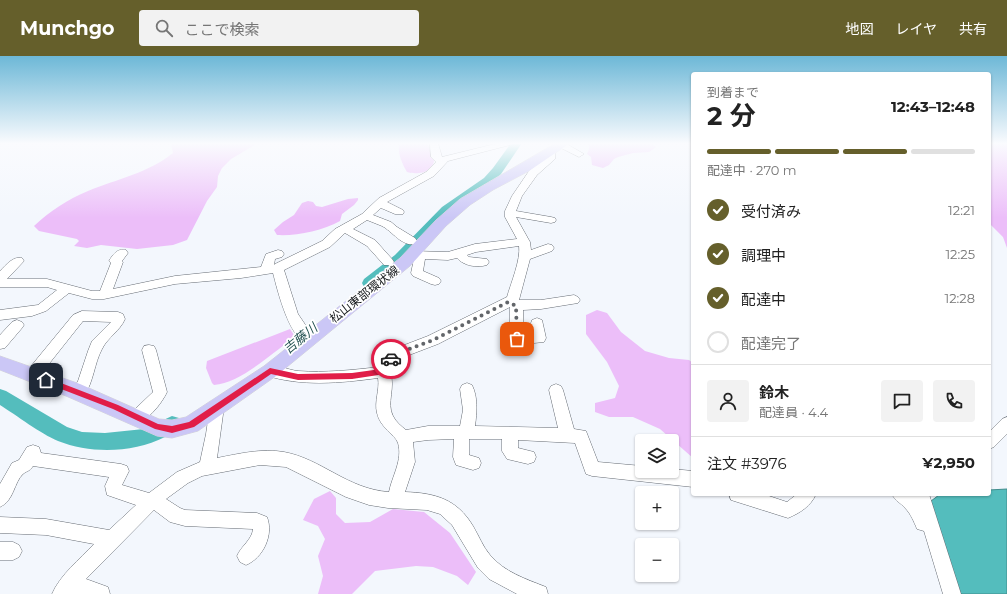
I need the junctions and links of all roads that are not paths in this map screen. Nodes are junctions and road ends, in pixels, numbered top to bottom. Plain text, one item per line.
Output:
1 (434, 168) edge
2 (524, 168) edge
3 (539, 168) edge
4 (379, 203) junction
5 (399, 212) dead end
6 (510, 213) junction
7 (366, 216) junction
8 (551, 220) dead end
9 (345, 229) junction
10 (535, 248) junction
11 (414, 250) junction
12 (122, 253) dead end
13 (278, 254) dead end
14 (459, 254) junction
15 (18, 261) dead end
16 (388, 262) dead end
17 (483, 262) dead end
18 (272, 269) junction
19 (0, 278) edge
20 (434, 280) dead end
21 (0, 283) edge
22 (68, 288) junction
23 (104, 295) junction
24 (574, 300) dead end
25 (512, 304) junction
26 (0, 315) edge
27 (537, 323) dead end
28 (17, 325) dead end
29 (305, 335) junction
30 (0, 344) edge
31 (147, 354) dead end
32 (0, 363) edge
33 (270, 371) junction
34 (383, 372) junction
35 (32, 375) junction
36 (468, 389) dead end
37 (556, 390) dead end
38 (79, 392) junction
39 (217, 408) junction
40 (137, 418) junction
41 (1007, 424) edge
42 (465, 432) junction
43 (510, 433) junction
44 (567, 435) junction
45 (405, 440) junction
46 (991, 440) edge
47 (528, 457) dead end
48 (473, 463) dead end
49 (207, 468) junction
50 (691, 479) edge
51 (743, 496) edge
52 (806, 496) edge
53 (904, 496) edge
54 (922, 496) edge
55 (0, 499) edge
56 (396, 499) junction
57 (151, 501) junction
58 (0, 525) edge
59 (112, 540) junction
60 (935, 541) junction
61 (246, 556) dead end
62 (65, 588) edge
63 (101, 594) edge
64 (538, 594) edge
65 (952, 594) edge

1 - 4 street
2 - 11 main road, 松山東部環状線
3 - 6 street
4 - 5 street
4 - 7 street
6 - 8 street
6 - 10 street
7 - 9 street
7 - 11 street
9 - 16 street
9 - 18 street
10 - 14 street
10 - 25 street
11 - 14 street
11 - 20 street
11 - 29 main road, 松山東部環状線
12 - 23 street
13 - 18 street
14 - 17 street
15 - 19 street
18 - 23 street
18 - 29 street
21 - 22 street
22 - 23 street
22 - 26 street
24 - 25 street
25 - 27 street
25 - 34 street
28 - 30 street
29 - 33 main road, 松山東部環状線
31 - 40 street
32 - 35 main road, 松山東部環状線
33 - 34 street
33 - 39 main road, 松山東部環状線
34 - 45 street
35 - 38 main road, 松山東部環状線
35 - 38 street
36 - 42 street
37 - 44 street
38 - 40 main road, 松山東部環状線
39 - 40 main road, 松山東部環状線
39 - 49 street
41 - 46 street
42 - 43 street
42 - 45 street
42 - 48 street
43 - 44 street
43 - 47 street
44 - 50 street
45 - 56 street
49 - 56 street
49 - 57 street
51 - 52 street
53 - 60 street
54 - 60 street
55 - 57 street
56 - 64 street
57 - 59 street
57 - 61 street
58 - 59 street
59 - 62 street
60 - 65 street
62 - 63 street

